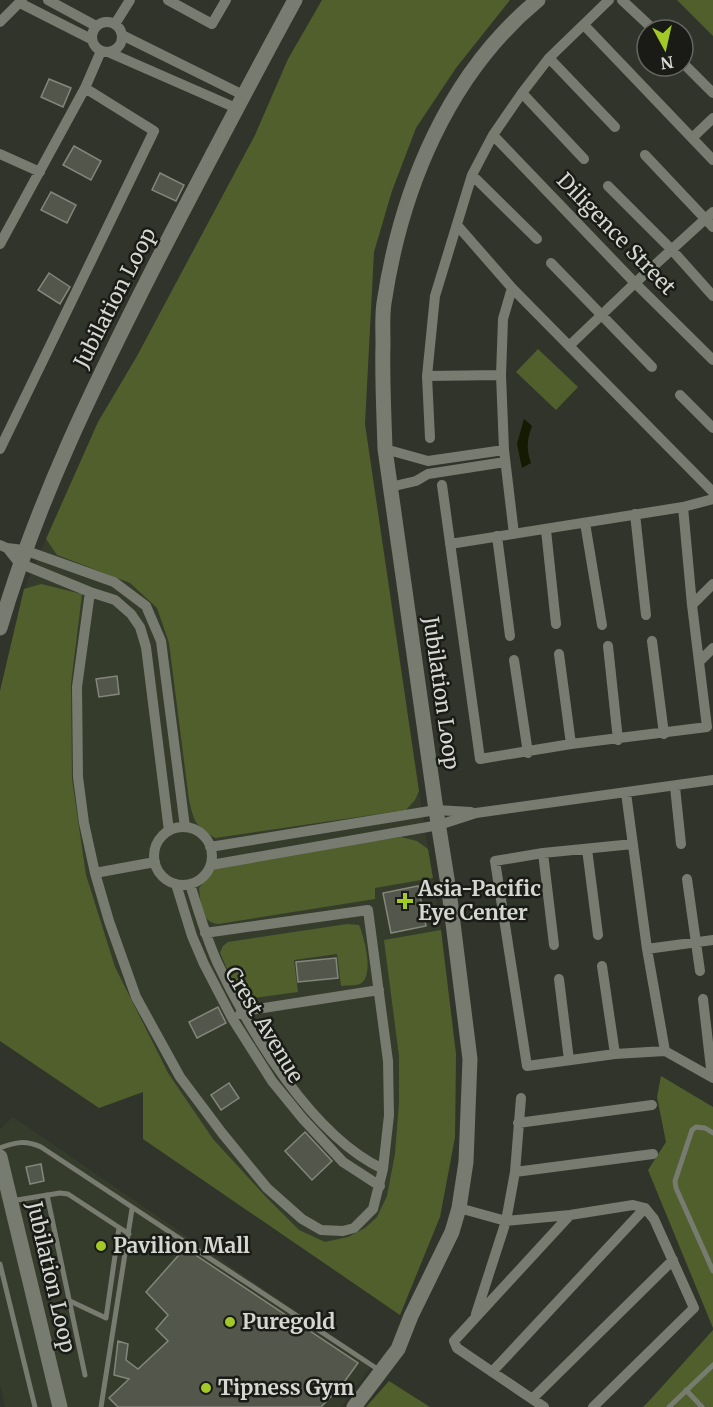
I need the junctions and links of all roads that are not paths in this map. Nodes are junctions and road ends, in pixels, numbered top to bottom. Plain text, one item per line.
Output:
1 (48, 0) edge
2 (130, 0) edge
3 (168, 0) edge
4 (226, 0) edge
5 (295, 0) edge
6 (538, 0) edge
7 (609, 0) edge
8 (622, 0) edge
9 (21, 1) edge
10 (641, 18) edge
11 (0, 22) edge
12 (116, 24) junction
13 (584, 25) junction
14 (96, 26) junction
15 (122, 35) junction
16 (91, 39) junction
17 (105, 51) junction
18 (549, 58) junction
19 (197, 73) junction
20 (695, 75) edge
21 (220, 85) junction
22 (191, 87) junction
23 (85, 88) junction
24 (522, 93) junction
25 (713, 93) edge
26 (214, 98) junction
27 (239, 101) junction
28 (713, 118) edge
29 (615, 127) dead end
30 (493, 135) junction
31 (693, 137) junction
32 (0, 154) edge
33 (645, 155) dead end
34 (584, 159) dead end
35 (713, 160) edge
36 (40, 172) junction
37 (472, 175) junction
38 (608, 186) dead end
39 (711, 219) edge
40 (457, 225) junction
41 (537, 238) dead end
42 (0, 244) edge
43 (672, 250) junction
44 (551, 263) dead end
45 (635, 283) junction
46 (512, 288) junction
47 (713, 296) edge
48 (601, 316) junction
49 (568, 346) junction
50 (713, 360) edge
51 (652, 367) dead end
52 (501, 375) junction
53 (428, 376) junction
54 (680, 395) dead end
55 (713, 428) edge
56 (430, 438) dead end
57 (0, 449) edge
58 (386, 449) junction
59 (504, 450) junction
60 (428, 461) junction
61 (506, 462) junction
62 (428, 474) junction
63 (442, 485) dead end
64 (390, 486) junction
65 (713, 492) edge
66 (713, 499) edge
67 (683, 507) junction
68 (635, 514) junction
69 (585, 523) junction
70 (546, 530) junction
71 (514, 534) junction
72 (497, 536) junction
73 (450, 544) junction
74 (3, 546) edge
75 (22, 557) junction
76 (713, 584) edge
77 (90, 592) junction
78 (692, 605) junction
79 (646, 615) dead end
80 (556, 624) dead end
81 (602, 625) dead end
82 (0, 628) edge
83 (510, 636) dead end
84 (652, 641) dead end
85 (608, 646) dead end
86 (713, 648) edge
87 (559, 654) dead end
88 (514, 660) dead end
89 (700, 661) junction
90 (710, 712) edge
91 (664, 734) junction
92 (618, 740) junction
93 (571, 744) junction
94 (528, 753) junction
95 (713, 780) edge
96 (675, 787) junction
97 (626, 793) junction
98 (436, 810) junction
99 (476, 813) junction
100 (439, 825) junction
101 (185, 827) junction
102 (169, 831) junction
103 (633, 844) junction
104 (681, 844) dead end
105 (210, 847) junction
106 (587, 849) junction
107 (543, 853) junction
108 (154, 862) junction
109 (211, 864) junction
110 (95, 873) junction
111 (687, 879) dead end
112 (176, 884) junction
113 (190, 884) junction
114 (205, 933) junction
115 (598, 935) dead end
116 (713, 940) edge
117 (696, 942) junction
118 (554, 945) dead end
119 (647, 949) junction
120 (602, 966) dead end
121 (700, 971) dead end
122 (559, 979) dead end
123 (379, 990) junction
124 (703, 999) dead end
125 (244, 1011) junction
126 (232, 1018) junction
127 (665, 1051) junction
128 (615, 1054) junction
129 (568, 1060) junction
130 (712, 1078) edge
131 (521, 1098) dead end
132 (652, 1105) dead end
133 (518, 1123) junction
134 (713, 1133) edge
135 (0, 1148) edge
136 (653, 1154) dead end
137 (0, 1157) edge
138 (383, 1170) junction
139 (515, 1172) junction
140 (380, 1186) junction
141 (47, 1195) junction
142 (11, 1201) junction
143 (459, 1208) junction
144 (645, 1208) junction
145 (132, 1209) junction
146 (570, 1215) junction
147 (506, 1221) junction
148 (119, 1228) junction
149 (129, 1234) junction
150 (673, 1260) junction
151 (0, 1264) edge
152 (713, 1271) edge
153 (70, 1301) junction
154 (475, 1317) junction
155 (713, 1365) edge
156 (381, 1372) junction
157 (492, 1372) junction
158 (85, 1375) dead end
159 (686, 1390) junction
160 (532, 1399) junction
161 (35, 1407) edge
162 (60, 1407) edge
163 (101, 1407) edge
164 (354, 1407) edge
165 (544, 1407) edge
166 (592, 1407) edge
167 (669, 1407) edge
168 (702, 1407) edge

1 - 14 street
2 - 12 street
3 - 4 street
5 - 27 main road, Jubilation Loop
6 - 58 main road, Jubilation Loop
7 - 13 street
8 - 10 street
9 - 11 street
9 - 16 street
12 - 14 street
12 - 15 street
13 - 18 street
13 - 31 street
14 - 16 street
15 - 17 street
15 - 19 street
16 - 17 street
17 - 22 street
17 - 23 street
18 - 24 street
18 - 29 street
19 - 21 street
19 - 22 street
20 - 25 street
21 - 26 street
21 - 27 street
22 - 26 street
23 - 36 street
23 - 57 street
24 - 30 street
24 - 34 street
26 - 27 street
27 - 75 main road, Jubilation Loop
28 - 31 street
30 - 37 street
30 - 45 street, Diligence Street
31 - 35 street
32 - 36 street
33 - 39 street
36 - 42 street
37 - 40 street
37 - 41 street
38 - 43 street
39 - 43 street
40 - 46 street
40 - 53 street
43 - 45 street
43 - 47 street
44 - 48 street
45 - 48 street
45 - 50 street, Diligence Street
46 - 49 street
46 - 52 street
48 - 49 street
48 - 51 street
49 - 65 street
52 - 53 street
52 - 59 street
53 - 56 street
54 - 55 street
58 - 60 street
58 - 64 main road, Jubilation Loop
59 - 60 street
59 - 61 street
60 - 62 street
61 - 62 street
61 - 71 street
62 - 64 street
63 - 73 street
64 - 98 main road, Jubilation Loop
66 - 67 street
67 - 68 street
67 - 78 street
68 - 69 street
68 - 79 street
69 - 70 street
69 - 81 street
70 - 71 street
70 - 80 street
71 - 72 street
72 - 73 street
72 - 83 street
73 - 94 street
74 - 75 street
75 - 77 street
75 - 82 main road, Jubilation Loop
75 - 101 street
76 - 78 street
77 - 102 street
77 - 110 street
78 - 89 street
84 - 91 street
85 - 92 street
86 - 89 street
87 - 93 street
88 - 94 street
89 - 90 street
90 - 91 street
91 - 92 street
92 - 93 street
93 - 94 street
95 - 96 street
96 - 97 street
96 - 104 street
97 - 99 street
97 - 103 street
98 - 99 street
98 - 100 main road, Jubilation Loop
98 - 105 street
99 - 100 street
100 - 109 street
100 - 143 main road, Jubilation Loop
101 - 102 street
101 - 105 street
102 - 108 street
103 - 106 street
103 - 119 street
105 - 109 street
106 - 107 street
106 - 115 street
107 - 118 street
107 - 129 street
108 - 110 street
108 - 112 street
109 - 113 street
110 - 140 street
111 - 117 street
112 - 113 street
112 - 126 street, Crest Avenue
113 - 114 street, Crest Avenue
114 - 123 street
114 - 125 street, Crest Avenue
116 - 117 street
117 - 119 street
117 - 121 street
119 - 127 street
120 - 128 street
122 - 129 street
123 - 125 street
123 - 138 street
124 - 130 street
125 - 126 street
125 - 138 street, Crest Avenue
126 - 140 street, Crest Avenue
127 - 128 street
127 - 130 street
128 - 129 street
131 - 133 street
132 - 133 street
133 - 139 street
134 - 152 lane
135 - 145 lane
136 - 139 street
137 - 142 main road, Jubilation Loop
138 - 140 street
139 - 147 street
141 - 142 lane
141 - 148 lane
141 - 153 lane
142 - 162 main road, Jubilation Loop
143 - 147 street
143 - 156 main road, Jubilation Loop
144 - 146 street
144 - 150 street
144 - 157 street
145 - 149 lane
145 - 156 lane
146 - 147 street
146 - 154 street
147 - 154 street
148 - 149 lane
148 - 153 lane
149 - 163 lane
150 - 160 street
150 - 166 street
151 - 161 lane
153 - 158 lane
154 - 157 street
155 - 159 lane
156 - 164 main road, Jubilation Loop
157 - 160 street
159 - 167 lane
159 - 168 lane
160 - 165 street

